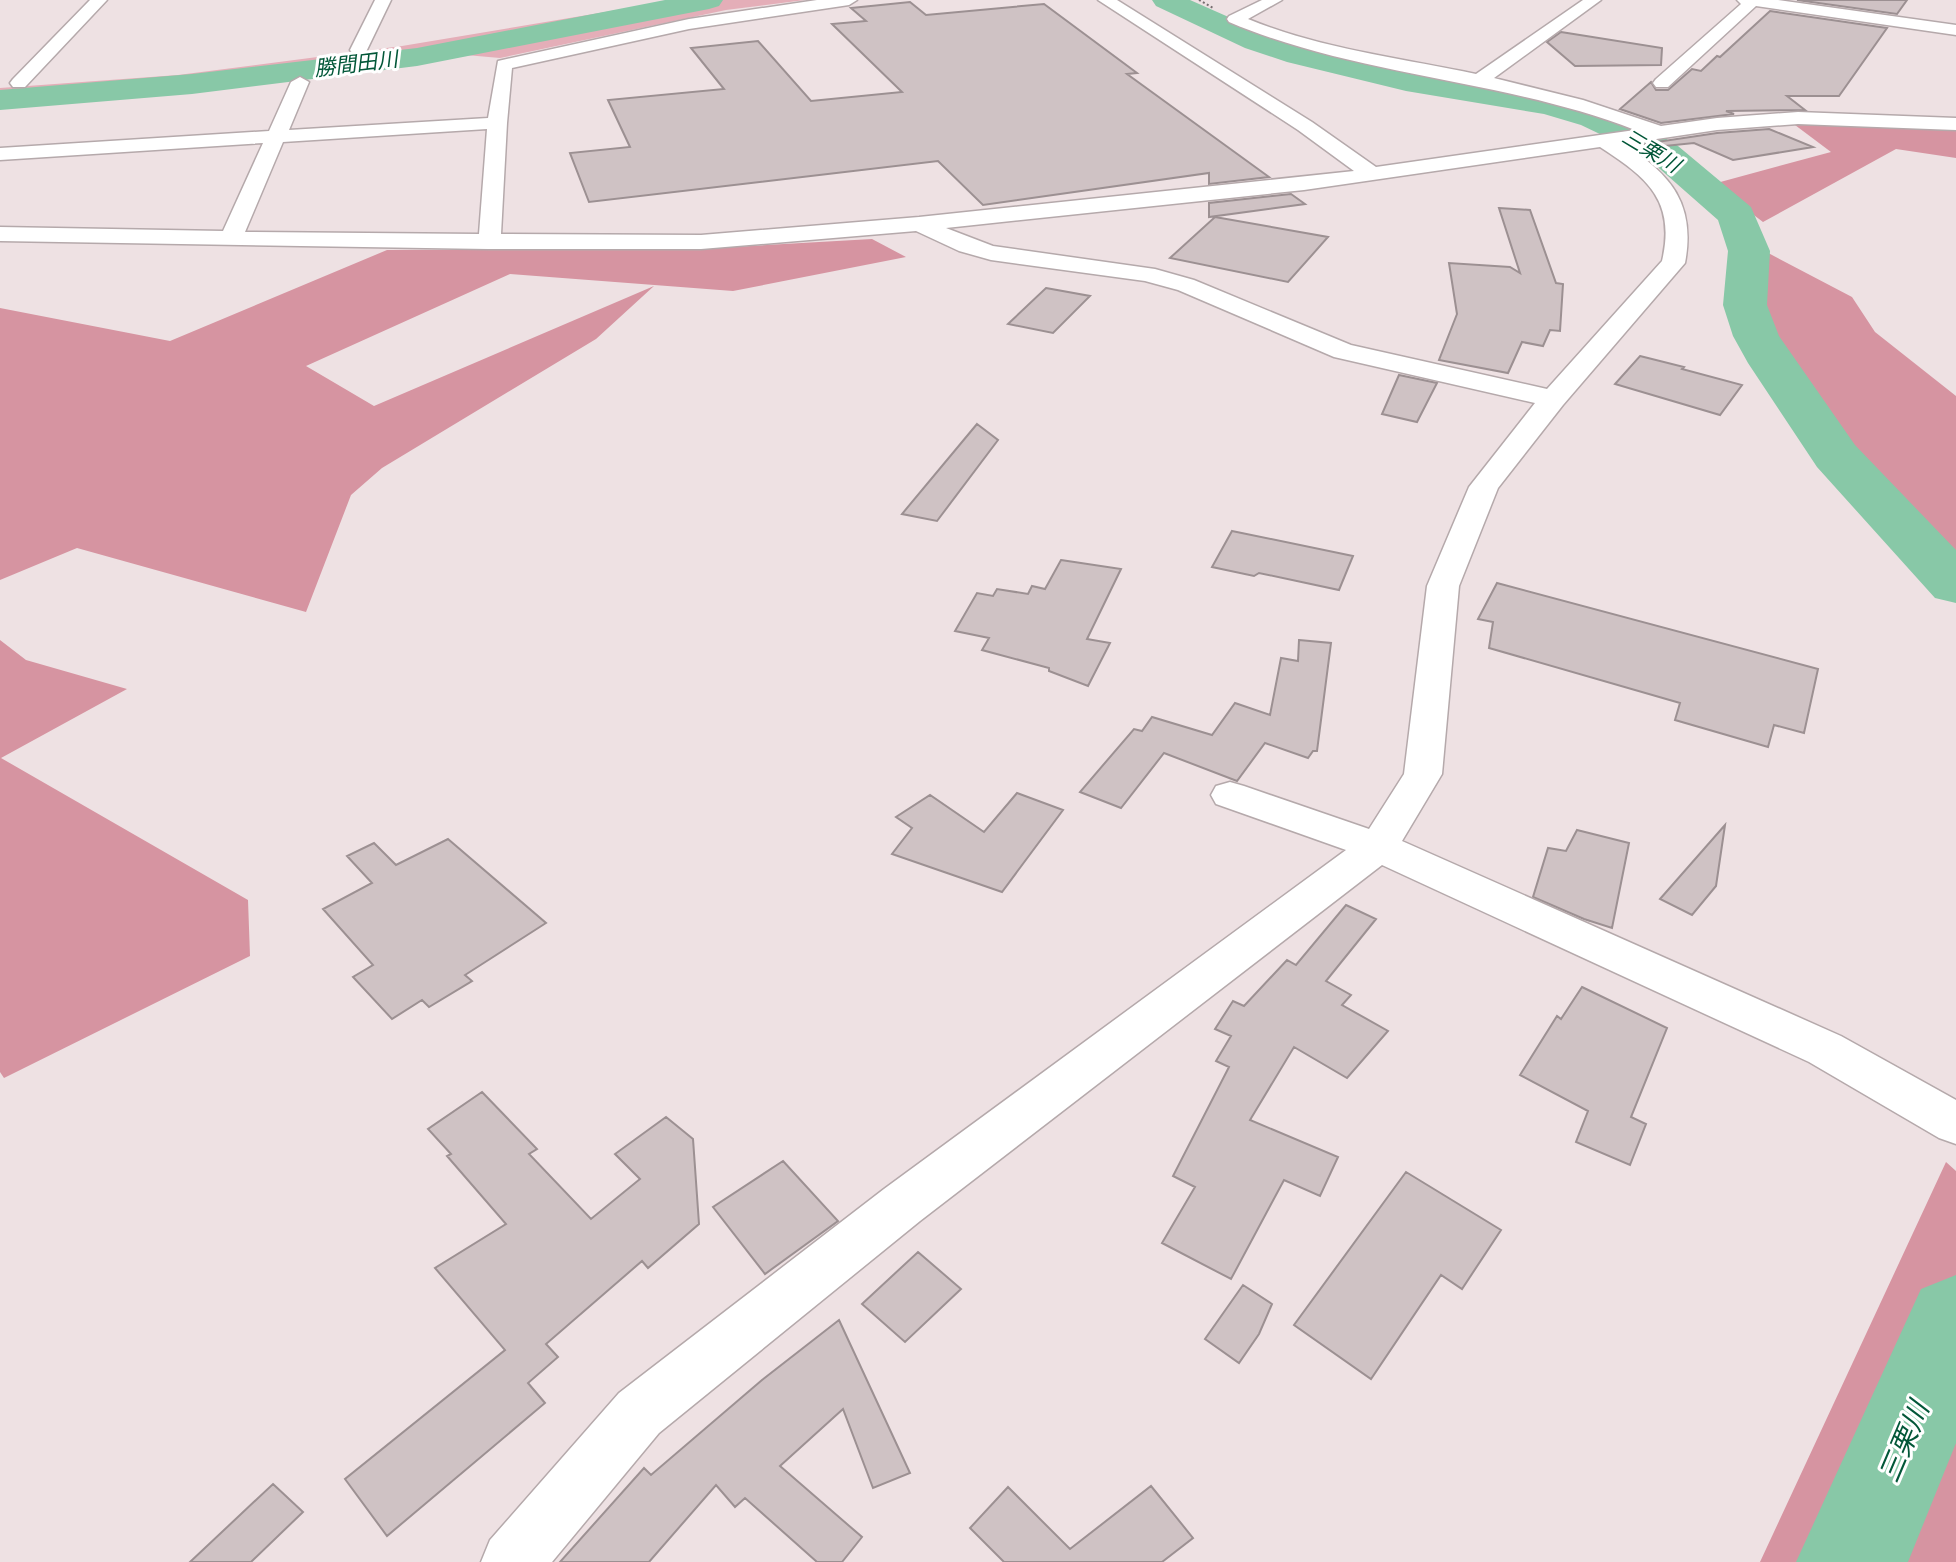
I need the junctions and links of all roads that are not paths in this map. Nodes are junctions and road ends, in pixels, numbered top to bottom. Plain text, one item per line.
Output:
1 (99, 0) edge
2 (383, 0) edge
3 (849, 0) edge
4 (1106, 0) edge
5 (1273, 0) edge
6 (1593, 0) edge
7 (1749, 1) edge
8 (1956, 30) edge
9 (359, 50) dead end
10 (1480, 80) junction
11 (300, 82) dead end
12 (19, 83) dead end
13 (1662, 83) dead end
14 (496, 123) junction
15 (1956, 124) edge
16 (1657, 132) junction
17 (277, 139) junction
18 (1603, 140) junction
19 (0, 153) edge
20 (1372, 174) junction
21 (919, 224) junction
22 (0, 234) edge
23 (232, 237) junction
24 (488, 242) junction
25 (1553, 399) junction
26 (1230, 795) dead end
27 (1378, 847) junction
28 (1956, 1124) edge
29 (512, 1562) edge

1 - 12 street
2 - 9 street
3 - 14 street
4 - 20 street
5 - 10 street
6 - 10 street
7 - 8 street
7 - 13 street
10 - 16 street
11 - 17 street
14 - 17 street
14 - 24 street
15 - 16 street
16 - 18 street
17 - 19 street
17 - 23 street
18 - 20 street
18 - 25 street
20 - 21 street
21 - 24 street
21 - 25 street
22 - 23 street
23 - 24 street
25 - 27 street
26 - 27 street
27 - 28 street
27 - 29 street

